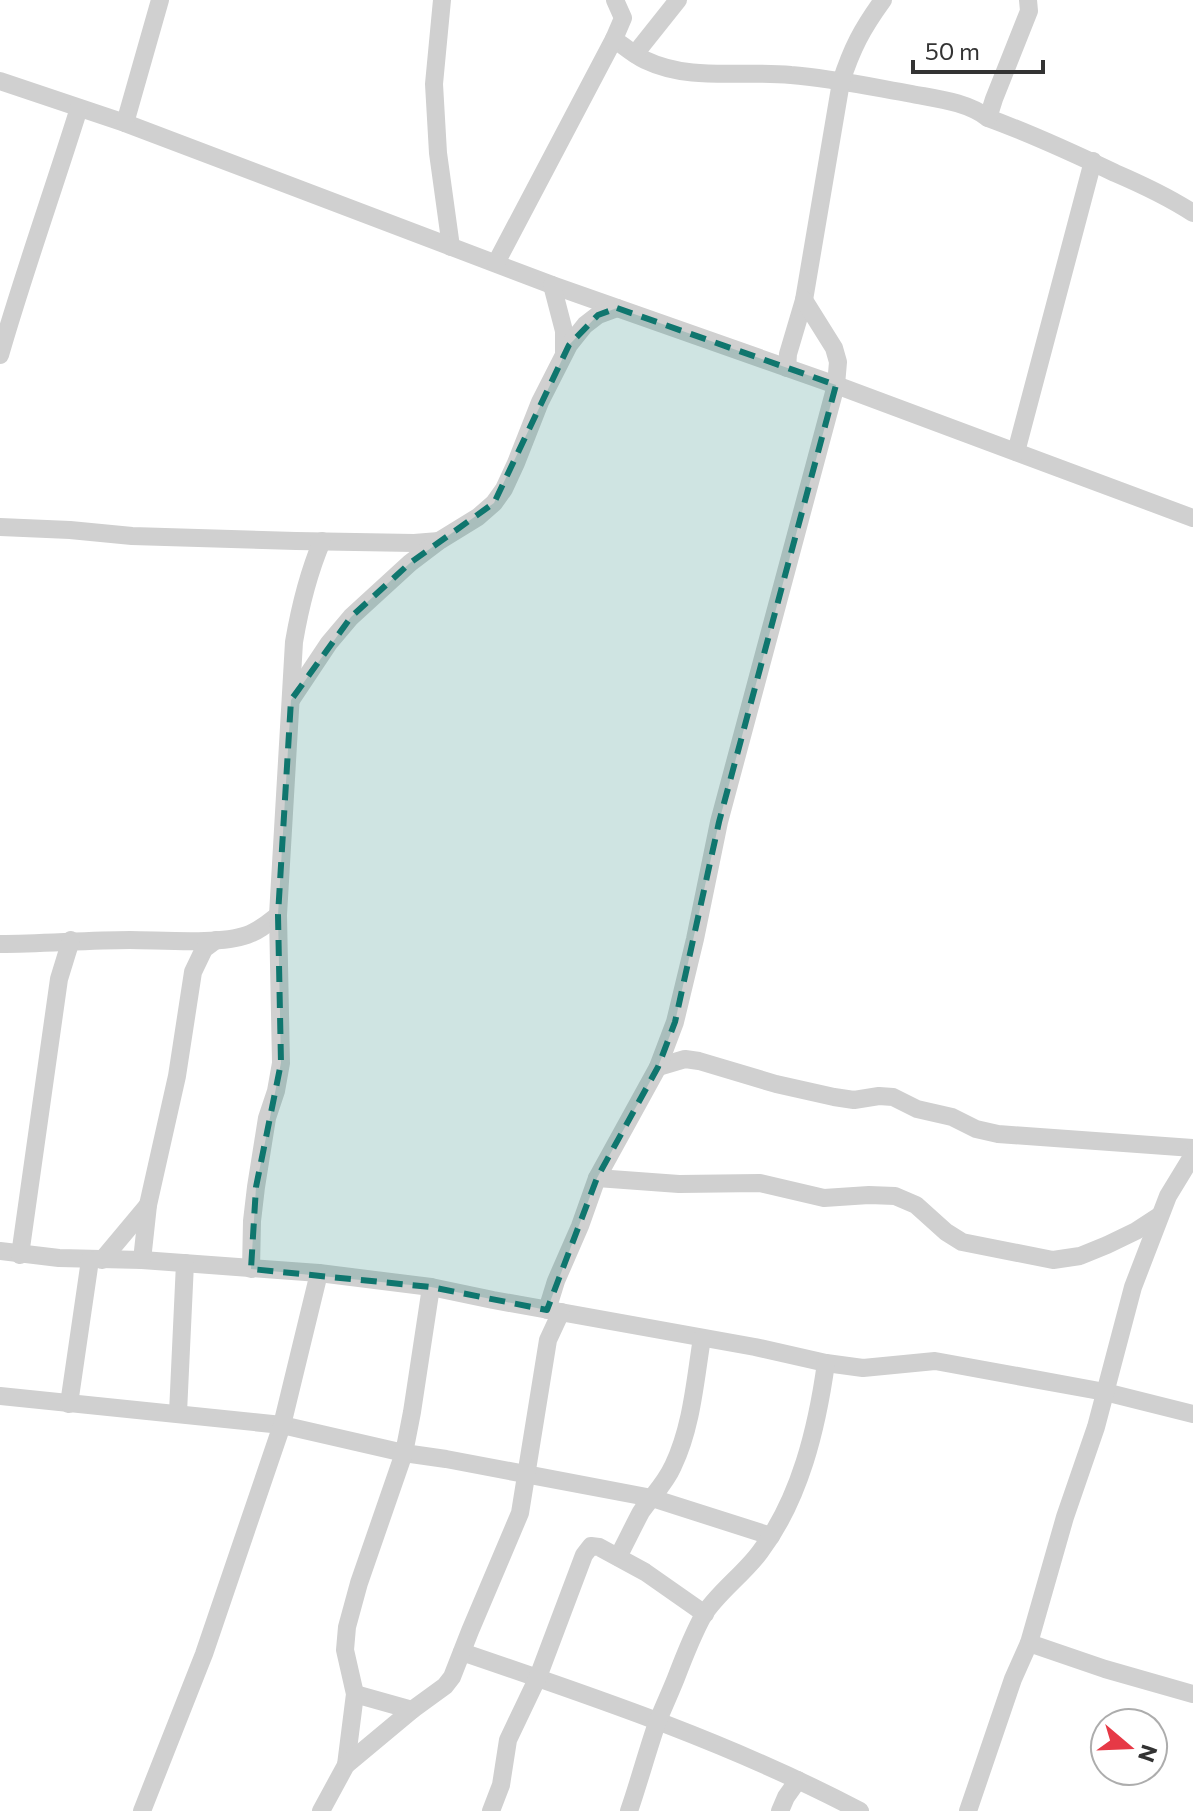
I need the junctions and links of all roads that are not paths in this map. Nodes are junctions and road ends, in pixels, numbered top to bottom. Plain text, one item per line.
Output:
1 (160, 0) edge
2 (442, 0) edge
3 (615, 0) edge
4 (678, 0) edge
5 (883, 0) edge
6 (1028, 0) edge
7 (626, 9) edge
8 (614, 39) junction
9 (635, 54) junction
10 (0, 81) edge
11 (841, 82) junction
12 (79, 108) junction
13 (988, 118) junction
14 (125, 123) junction
15 (1093, 161) junction
16 (1193, 213) edge
17 (451, 247) junction
18 (496, 263) junction
19 (552, 285) junction
20 (804, 300) junction
21 (617, 308) junction
22 (564, 353) junction
23 (0, 355) edge
24 (787, 368) junction
25 (836, 385) junction
26 (1016, 452) junction
27 (1193, 518) edge
28 (0, 527) edge
29 (296, 541) junction
30 (322, 541) junction
31 (439, 541) junction
32 (314, 561) junction
33 (291, 700) junction
34 (278, 915) junction
35 (71, 940) junction
36 (216, 940) junction
37 (0, 944) edge
38 (37, 944) junction
39 (59, 979) junction
40 (658, 1067) junction
41 (1193, 1148) edge
42 (1193, 1155) edge
43 (597, 1178) junction
44 (148, 1205) junction
45 (1159, 1216) junction
46 (0, 1251) edge
47 (20, 1255) junction
48 (96, 1260) junction
49 (142, 1260) junction
50 (185, 1263) junction
51 (251, 1269) junction
52 (319, 1273) junction
53 (431, 1287) junction
54 (554, 1311) junction
55 (702, 1338) junction
56 (826, 1363) junction
57 (1105, 1392) junction
58 (0, 1396) edge
59 (69, 1404) junction
60 (178, 1413) junction
61 (1193, 1414) edge
62 (282, 1425) junction
63 (404, 1453) junction
64 (527, 1474) junction
65 (652, 1498) junction
66 (771, 1536) junction
67 (618, 1557) junction
68 (705, 1614) junction
69 (1029, 1643) junction
70 (462, 1652) junction
71 (538, 1677) junction
72 (355, 1694) junction
73 (1193, 1694) edge
74 (412, 1710) junction
75 (658, 1722) junction
76 (346, 1765) junction
77 (798, 1780) junction
78 (142, 1811) edge
79 (321, 1811) edge
80 (491, 1811) edge
81 (629, 1811) edge
82 (780, 1811) edge
83 (860, 1811) edge
84 (968, 1811) edge

1 - 14 street
2 - 17 street
3 - 7 street
4 - 9 street
5 - 11 street
6 - 13 street
7 - 8 street
8 - 9 street
8 - 18 street
9 - 11 street
10 - 12 street
11 - 13 street
11 - 20 street
12 - 14 street
12 - 23 street
13 - 15 street
14 - 17 street
15 - 16 street
15 - 26 street
17 - 18 street
18 - 19 street
19 - 21 street
19 - 22 street
20 - 24 street
20 - 25 street
21 - 22 street
21 - 24 street
22 - 31 street
24 - 25 street
25 - 26 street
25 - 40 street
26 - 27 street
28 - 29 street
29 - 30 street
29 - 32 street
30 - 31 street
30 - 32 street
31 - 33 street
32 - 33 street
33 - 34 street
34 - 36 street
34 - 51 street
35 - 36 street
35 - 38 street
35 - 39 street
36 - 44 street
37 - 38 street
38 - 39 street
39 - 47 street
40 - 41 street
40 - 43 street
42 - 45 street
43 - 45 street
43 - 54 street
44 - 48 street
44 - 49 street
45 - 57 street
46 - 47 street
47 - 48 street
48 - 49 street
48 - 59 street
49 - 50 street
50 - 51 street
50 - 60 street
51 - 52 street
52 - 53 street
52 - 62 street
53 - 54 street
53 - 63 street
54 - 55 street
54 - 64 street
55 - 56 street
55 - 65 street
56 - 57 street
56 - 66 street
57 - 61 street
57 - 69 street
58 - 59 street
59 - 60 street
60 - 62 street
62 - 63 street
62 - 78 street
63 - 64 street
63 - 72 street
64 - 65 street
64 - 70 street
65 - 66 street
65 - 67 street
66 - 68 street
67 - 68 street
67 - 71 street
68 - 75 street
69 - 73 street
69 - 84 street
70 - 71 street
70 - 74 street
71 - 75 street
71 - 80 street
72 - 74 street
72 - 76 street
74 - 76 street
75 - 77 street
75 - 81 street
76 - 79 street
77 - 82 street
77 - 83 street

